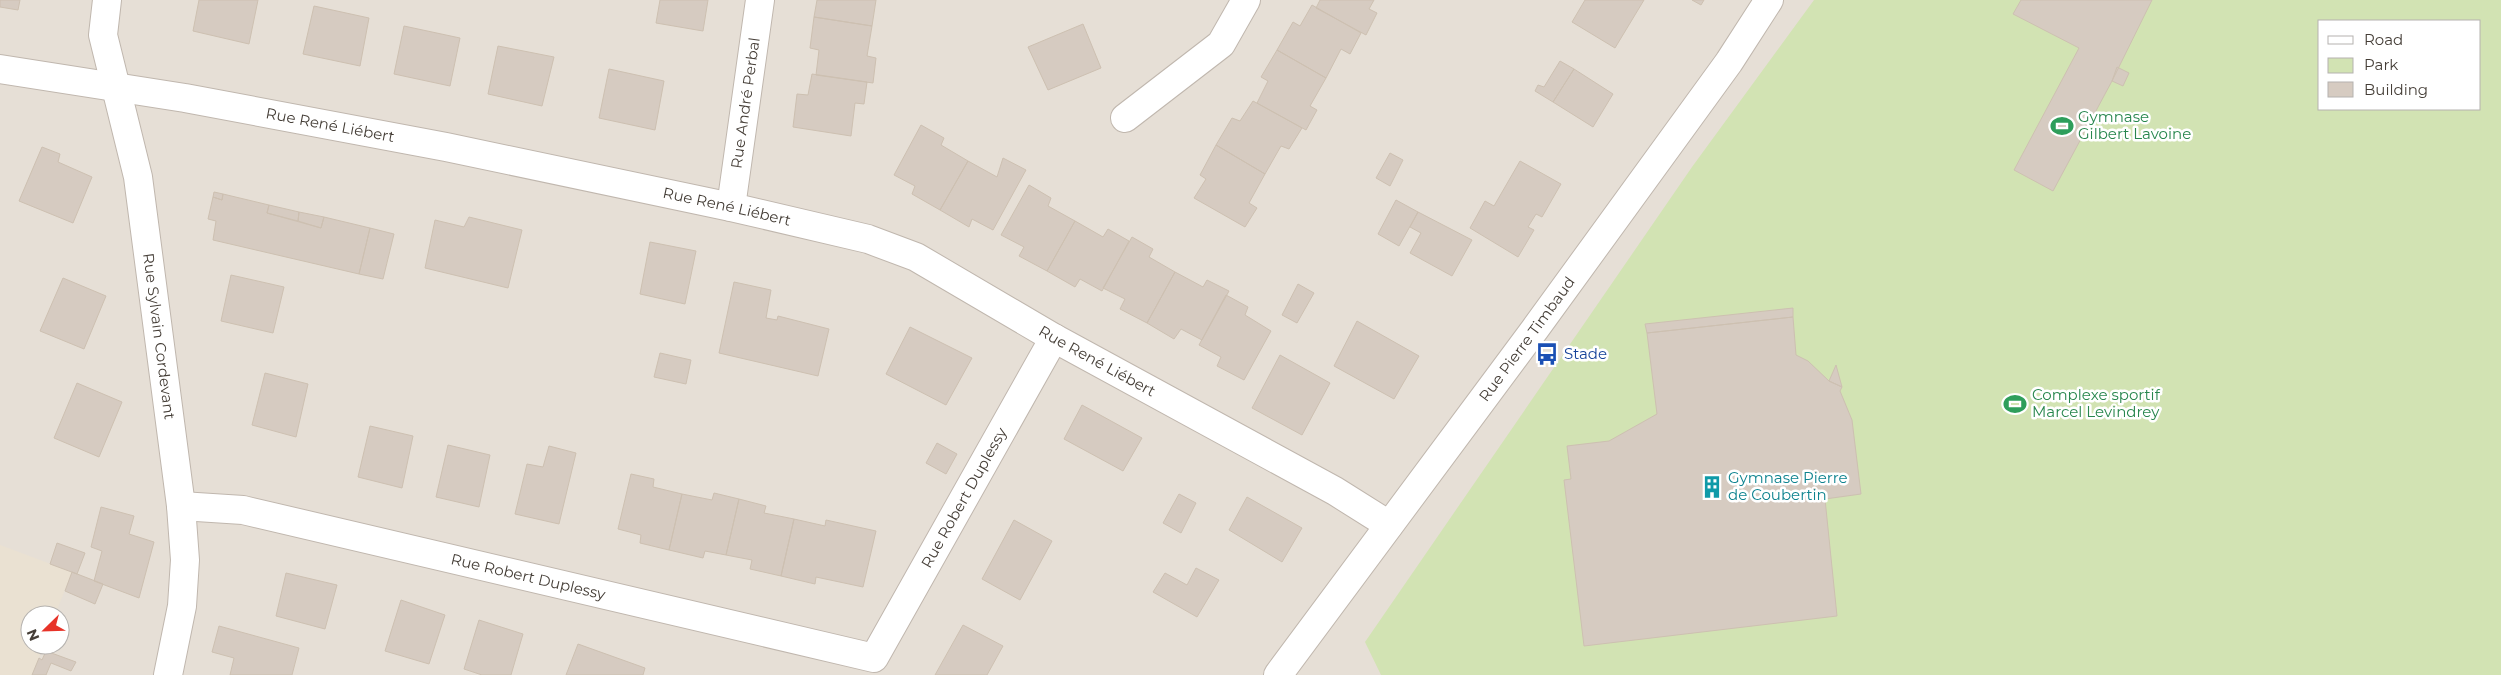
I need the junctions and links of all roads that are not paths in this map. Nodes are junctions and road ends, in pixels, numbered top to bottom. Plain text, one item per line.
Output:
1 (107, 0) edge
2 (760, 0) edge
3 (1246, 0) edge
4 (1769, 0) edge
5 (0, 69) edge
6 (116, 88) junction
7 (1125, 118) dead end
8 (731, 207) junction
9 (1054, 338) junction
10 (181, 506) junction
11 (1389, 525) junction
12 (869, 666) edge
13 (168, 675) edge
14 (1278, 675) edge

1 - 6 street, Rue Sylvain Cordevant
2 - 8 street, Rue André Perbal
3 - 7 street
4 - 11 street, Rue Pierre Timbaud
5 - 6 street, Rue René Liébert
6 - 8 street, Rue René Liébert
6 - 10 street, Rue Sylvain Cordevant
8 - 9 street, Rue René Liébert
9 - 11 street, Rue René Liébert
9 - 12 street, Rue Robert Duplessy
10 - 12 street, Rue Robert Duplessy
10 - 13 street, Rue Sylvain Cordevant
11 - 14 street, Rue Pierre Timbaud

